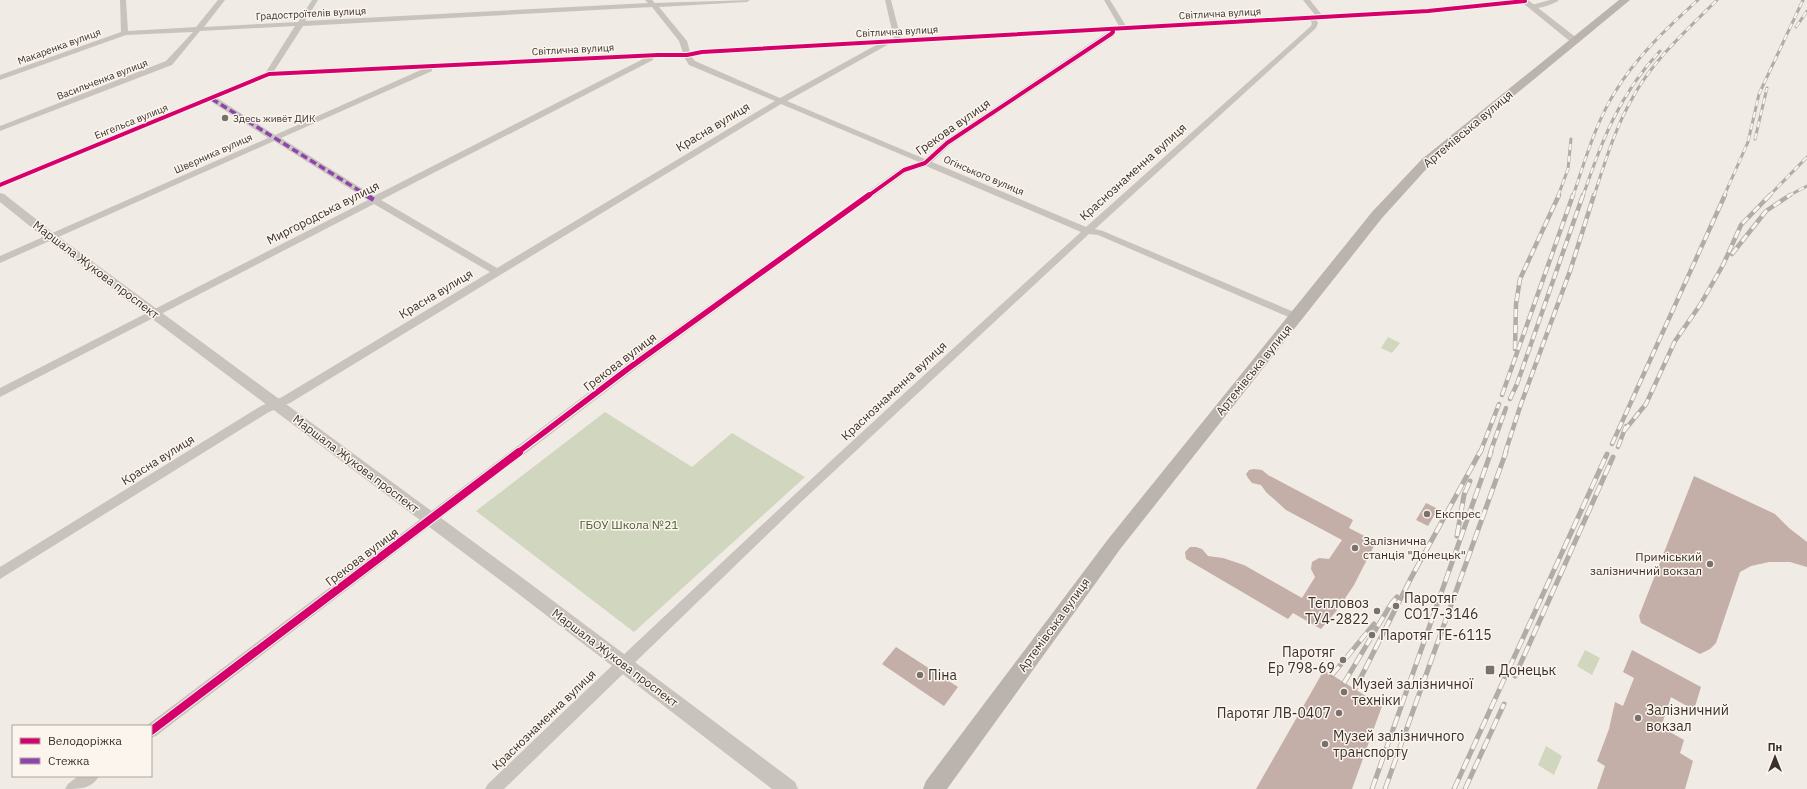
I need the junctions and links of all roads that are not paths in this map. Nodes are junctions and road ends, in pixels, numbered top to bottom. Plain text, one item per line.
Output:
1 (123, 0) edge
2 (222, 0) edge
3 (315, 0) edge
4 (747, 0) edge
5 (888, 0) edge
6 (1107, 0) edge
7 (1306, 0) edge
8 (1556, 0) edge
9 (1625, 0) edge
10 (651, 2) edge
11 (1526, 2) edge
12 (1317, 18) junction
13 (300, 23) junction
14 (198, 29) junction
15 (1112, 29) junction
16 (1124, 29) junction
17 (125, 33) junction
18 (893, 41) junction
19 (1575, 41) junction
20 (658, 55) junction
21 (687, 56) junction
22 (436, 66) junction
23 (269, 74) junction
24 (0, 78) edge
25 (212, 99) junction
26 (782, 100) junction
27 (0, 129) edge
28 (275, 138) junction
29 (926, 162) junction
30 (0, 185) edge
31 (0, 196) edge
32 (374, 200) junction
33 (1087, 231) junction
34 (51, 237) junction
35 (0, 260) edge
36 (497, 272) junction
37 (155, 314) junction
38 (1297, 317) junction
39 (0, 393) edge
40 (276, 404) junction
41 (430, 519) junction
42 (0, 574) edge
43 (622, 663) junction
44 (152, 730) edge
45 (89, 777) edge
46 (73, 789) edge
47 (493, 789) edge
48 (788, 789) edge
49 (934, 789) edge

1 - 17 street
2 - 14 street, Васильченка вулиця
3 - 13 street
4 - 10 street, Градостроїтелiв вулиця
5 - 18 street
6 - 16 street
7 - 12 street
8 - 11 street
9 - 19 main road, Артемівська вулиця
10 - 13 street, Градостроїтелiв вулиця
10 - 21 street
11 - 12 street, Світлична вулиця
11 - 19 street
12 - 16 street, Світлична вулиця
12 - 33 street, Краснознаменна вулиця
13 - 14 street, Градостроїтелiв вулиця
13 - 23 street
14 - 17 street, Градостроїтелiв вулиця
14 - 27 street, Васильченка вулиця
15 - 16 street, Світлична вулиця
15 - 18 street, Світлична вулиця
15 - 29 street, Грекова вулиця
17 - 24 street, Макаренка вулиця
18 - 21 street, Світлична вулиця
18 - 26 street, Красна вулиця
19 - 38 main road, Артемівська вулиця
20 - 21 street, Світлична вулиця
20 - 22 street, Світлична вулиця
20 - 32 street, Миргородська вулиця
21 - 26 street, Огінського вулиця
22 - 23 street, Світлична вулиця
22 - 28 street, Шверника вулиця
23 - 25 street, Енгельса вулиця
25 - 28 street
25 - 30 street, Енгельса вулиця
26 - 29 street, Огінського вулиця
26 - 36 street, Красна вулиця
28 - 32 street
28 - 34 street, Шверника вулиця
29 - 33 street, Огінського вулиця
29 - 41 street, Грекова вулиця
31 - 34 street, Маршала Жукова проспект
32 - 36 street
32 - 37 street, Миргородська вулиця
33 - 38 street, Огінського вулиця
33 - 43 street, Краснознаменна вулиця
34 - 35 street, Шверника вулиця
34 - 37 street, Маршала Жукова проспект
36 - 40 street, Красна вулиця
37 - 39 street, Миргородська вулиця
37 - 40 street, Маршала Жукова проспект
38 - 49 main road, Артемівська вулиця
40 - 41 street, Маршала Жукова проспект
40 - 42 street, Красна вулиця
41 - 43 street, Маршала Жукова проспект
41 - 44 street, Грекова вулиця
43 - 47 street, Краснознаменна вулиця
43 - 48 street, Маршала Жукова проспект
45 - 46 street

